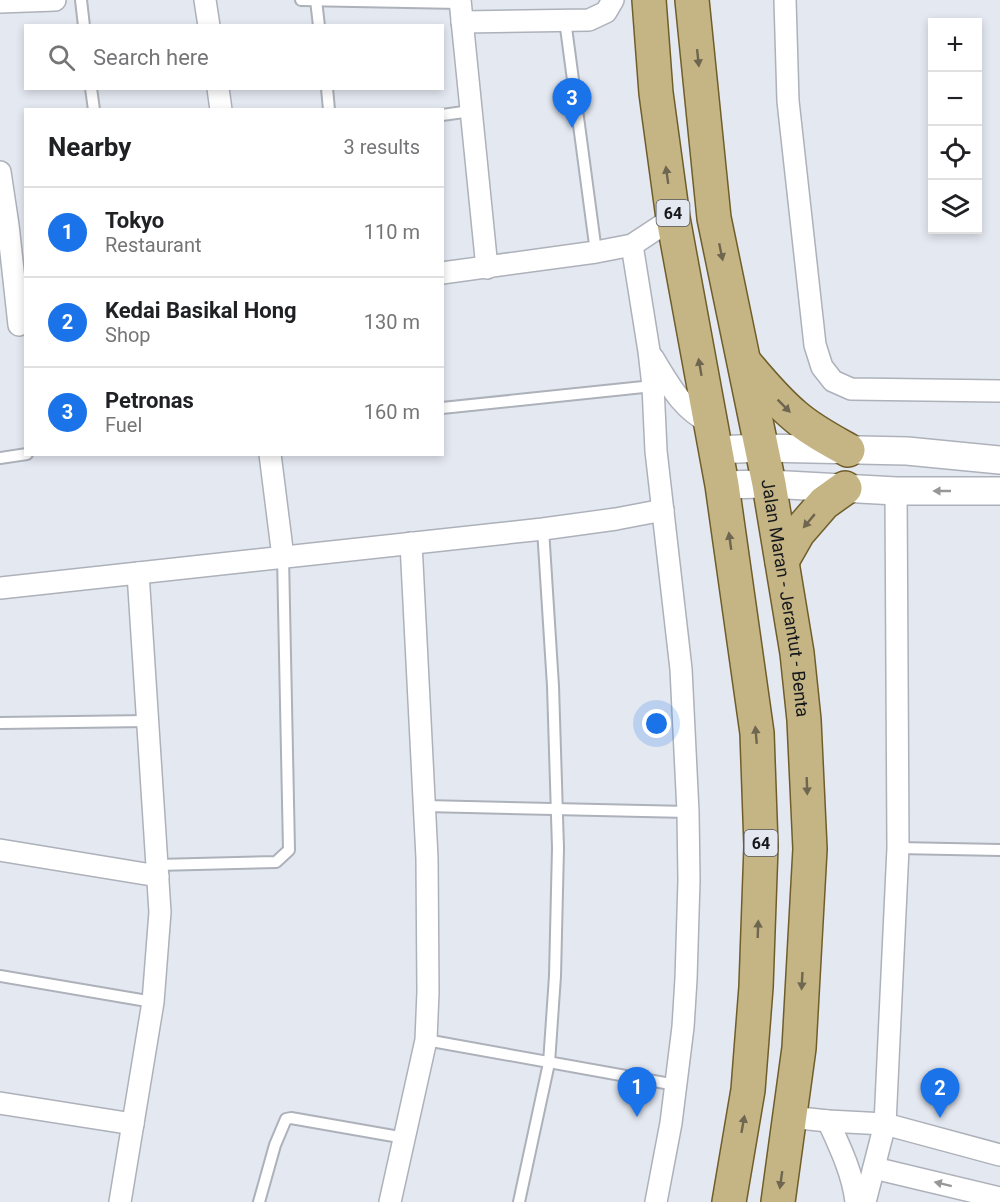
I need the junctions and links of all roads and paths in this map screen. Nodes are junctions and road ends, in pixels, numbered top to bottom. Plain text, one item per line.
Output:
1 (56, 0) edge
2 (81, 0) edge
3 (205, 0) edge
4 (301, 0) edge
5 (316, 0) edge
6 (614, 0) edge
7 (649, 0) edge
8 (692, 0) edge
9 (785, 0) edge
10 (0, 2) edge
11 (460, 9) edge
12 (565, 20) junction
13 (84, 24) edge
14 (208, 24) edge
15 (319, 24) edge
16 (91, 90) edge
17 (218, 90) edge
18 (327, 90) edge
19 (94, 108) edge
20 (221, 108) edge
21 (329, 108) edge
22 (471, 111) junction
23 (444, 115) edge
24 (0, 172) edge
25 (673, 218) junction
26 (4, 225) edge
27 (632, 245) junction
28 (596, 252) junction
29 (487, 268) junction
30 (444, 273) edge
31 (15, 326) edge
32 (649, 351) junction
33 (745, 363) junction
34 (653, 386) junction
35 (1000, 391) edge
36 (444, 408) edge
37 (713, 437) junction
38 (762, 448) junction
39 (848, 450) junction
40 (24, 454) edge
41 (270, 456) edge
42 (0, 458) edge
43 (1000, 460) edge
44 (769, 484) junction
45 (722, 485) junction
46 (845, 488) junction
47 (896, 491) junction
48 (1000, 491) edge
49 (663, 510) junction
50 (543, 529) junction
51 (411, 543) junction
52 (283, 557) junction
53 (782, 561) junction
54 (138, 573) junction
55 (0, 588) edge
56 (148, 721) junction
57 (0, 723) edge
58 (425, 806) junction
59 (556, 810) junction
60 (688, 812) junction
61 (898, 848) junction
62 (0, 850) edge
63 (1000, 850) edge
64 (158, 871) junction
65 (0, 976) edge
66 (153, 1002) junction
67 (426, 1040) junction
68 (549, 1063) junction
69 (676, 1085) junction
70 (0, 1103) edge
71 (790, 1117) junction
72 (828, 1121) junction
73 (133, 1124) junction
74 (885, 1124) junction
75 (405, 1138) junction
76 (1000, 1155) edge
77 (874, 1168) junction
78 (1000, 1198) edge
79 (120, 1202) edge
80 (259, 1202) edge
81 (390, 1202) edge
82 (519, 1202) edge
83 (656, 1202) edge
84 (729, 1202) edge
85 (748, 1202) edge
86 (778, 1202) edge
87 (856, 1202) edge
88 (865, 1202) edge

1 - 10 street
2 - 13 lane
3 - 14 street
4 - 5 lane
5 - 11 lane
5 - 15 lane
6 - 12 street
25 -> 7 main road, 64
8 -> 33 main road, Jalan Maran - Jerantut - Benta / 64
9 - 35 street
11 - 12 street
11 - 22 street
12 - 28 lane
16 - 19 lane
17 - 20 street
18 - 21 lane
22 - 23 lane
22 - 29 street
24 - 26 street
25 - 27 street
37 -> 25 main road, 64
26 - 31 street
27 - 28 street
27 - 32 street
28 - 29 street
29 - 30 street
32 - 34 street
32 - 37 street
33 - 38 main road, Jalan Maran - Jerantut - Benta / 64
33 -> 39 main road
34 - 36 lane
34 - 49 street
37 - 38 street
37 - 45 main road, 64
38 - 39 street
38 - 44 main road, Jalan Maran - Jerantut - Benta / 64
39 - 43 street
40 - 42 lane
41 - 52 street
44 - 45 street
44 - 46 street
44 - 53 main road, Jalan Maran - Jerantut - Benta / 64
84 -> 45 main road, 64
46 - 47 street
46 -> 53 main road
48 -> 47 street
47 - 61 street
49 - 50 street
49 - 60 street
50 - 51 street
50 - 59 lane
51 - 52 street
51 - 58 street
52 - 54 street
52 - 64 lane
53 -> 71 main road, Jalan Maran - Jerantut - Benta / 64
54 - 55 street
54 - 56 street
56 - 57 lane
56 - 64 street
58 - 59 lane
58 - 67 street
59 - 60 lane
59 - 68 lane
60 - 69 street
61 - 63 lane
61 - 74 street
62 - 64 street
64 - 66 street
65 - 66 lane
66 - 73 street
67 - 68 lane
67 - 75 street
68 - 69 lane
68 - 82 lane
69 - 83 street
70 - 73 street
71 - 72 street
71 - 85 main road
71 -> 86 main road, Jalan Maran - Jerantut - Benta / 64
72 - 74 street
72 - 87 street
73 - 79 street
74 - 76 street
74 - 77 street
75 - 80 lane
75 - 81 street
78 -> 77 street
77 - 88 street

